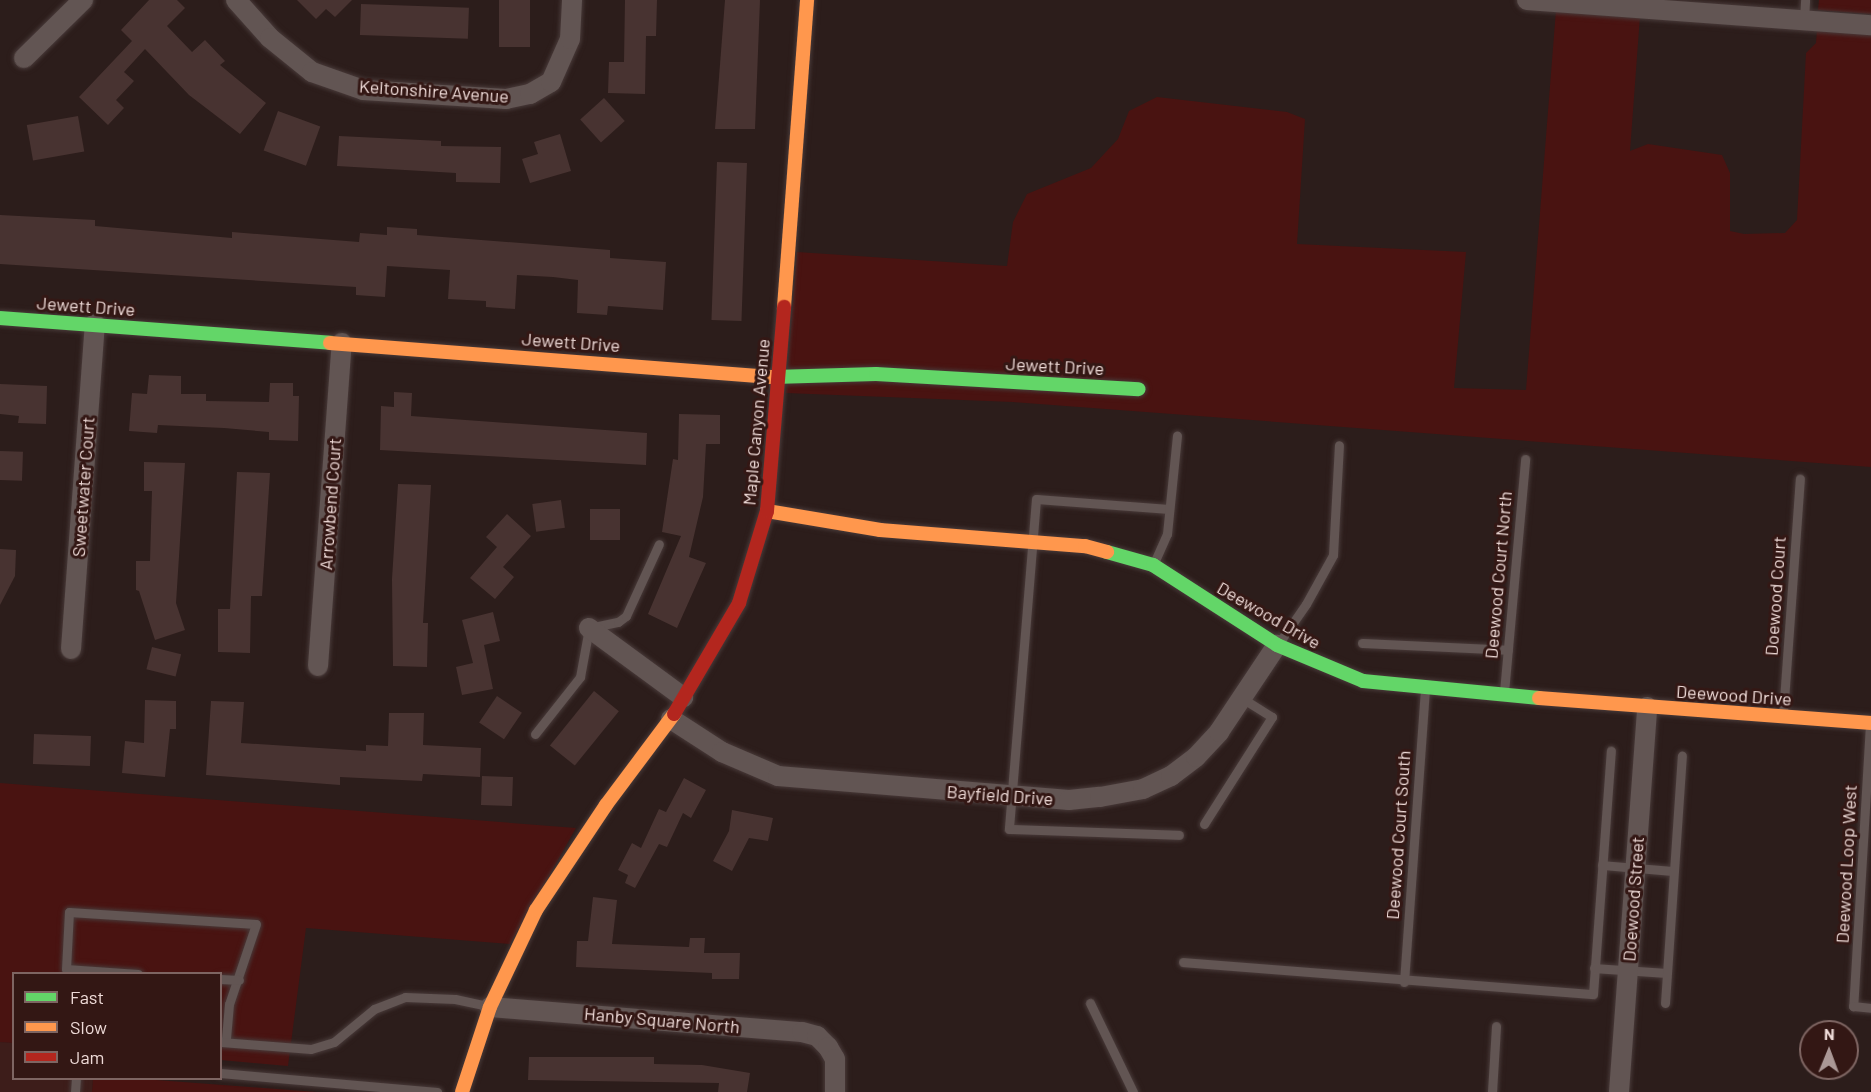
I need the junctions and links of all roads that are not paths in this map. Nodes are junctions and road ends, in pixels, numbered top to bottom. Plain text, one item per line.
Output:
1 (83, 0) edge
2 (236, 0) edge
3 (572, 0) edge
4 (807, 0) edge
5 (1527, 0) edge
6 (1804, 0) edge
7 (1804, 21) junction
8 (1871, 25) edge
9 (24, 58) dead end
10 (0, 318) edge
11 (95, 324) junction
12 (342, 343) junction
13 (780, 377) junction
14 (1139, 389) dead end
15 (1176, 436) dead end
16 (1339, 444) dead end
17 (1525, 459) dead end
18 (1800, 479) dead end
19 (1169, 509) junction
20 (766, 511) junction
21 (1032, 541) junction
22 (659, 544) dead end
23 (1154, 565) junction
24 (589, 628) junction
25 (1362, 643) dead end
26 (1277, 645) junction
27 (71, 649) dead end
28 (1508, 650) junction
29 (318, 666) dead end
30 (1425, 690) junction
31 (1504, 694) junction
32 (683, 697) junction
33 (1242, 698) junction
34 (1647, 707) junction
35 (1783, 716) junction
36 (671, 719) junction
37 (1871, 723) edge
38 (535, 734) dead end
39 (1611, 751) dead end
40 (1682, 756) dead end
41 (1011, 796) junction
42 (1204, 824) dead end
43 (1179, 835) dead end
44 (1602, 865) junction
45 (1635, 868) junction
46 (1674, 871) junction
47 (1183, 962) dead end
48 (1594, 968) junction
49 (1627, 970) junction
50 (109, 972) edge
51 (1666, 973) junction
52 (222, 979) edge
53 (239, 980) junction
54 (1404, 982) junction
55 (1665, 1002) dead end
56 (1090, 1003) dead end
57 (490, 1007) junction
58 (1871, 1008) edge
59 (1496, 1026) dead end
60 (223, 1042) edge
61 (222, 1073) edge
62 (437, 1092) edge
63 (462, 1092) edge
64 (835, 1092) edge
65 (1133, 1092) edge
66 (1492, 1092) edge
67 (1619, 1092) edge

1 - 9 street
2 - 3 street, Keltonshire Avenue
4 - 13 street, Maple Canyon Avenue
5 - 7 street
6 - 7 lane
7 - 8 street
10 - 11 street, Jewett Drive
11 - 12 street, Jewett Drive
11 - 27 street, Sweetwater Court
12 - 13 street, Jewett Drive
12 - 29 street, Arrowbend Court
13 - 14 street, Jewett Drive
13 - 20 street, Maple Canyon Avenue
15 - 19 lane
16 - 26 lane
17 - 28 lane, Deewood Court North
18 - 35 lane, Doewood Court
19 - 21 lane
19 - 23 lane
20 - 21 street, Deewood Drive
20 - 32 street, Maple Canyon Avenue
21 - 23 street, Deewood Drive
21 - 41 lane
22 - 24 lane
23 - 26 street, Deewood Drive
24 - 32 street
24 - 38 lane
25 - 28 lane
26 - 30 street, Deewood Drive
26 - 33 street, Bayfield Drive
28 - 31 lane, Deewood Court North
30 - 31 street, Deewood Drive
30 - 54 lane, Deewood Court South
31 - 34 street, Deewood Drive
32 - 36 street, Maple Canyon Avenue
33 - 41 street, Bayfield Drive
33 - 42 lane
34 - 35 street, Deewood Drive
34 - 45 street, Doewood Street
35 - 37 street, Deewood Drive
36 - 41 street, Bayfield Drive
36 - 57 street, Maple Canyon Avenue
37 - 58 lane, Deewood Loop West
39 - 44 lane
40 - 46 lane
41 - 43 lane
44 - 45 lane
44 - 48 lane
45 - 46 lane
45 - 49 street, Doewood Street
46 - 51 lane
47 - 54 lane
48 - 49 lane
48 - 54 lane
49 - 51 lane
49 - 67 street, Doewood Street
50 - 53 lane
51 - 55 lane
52 - 53 lane
53 - 60 lane
56 - 65 lane
57 - 60 lane
57 - 63 street, Maple Canyon Avenue
57 - 64 street, Hanby Square North
59 - 66 lane
61 - 62 lane

